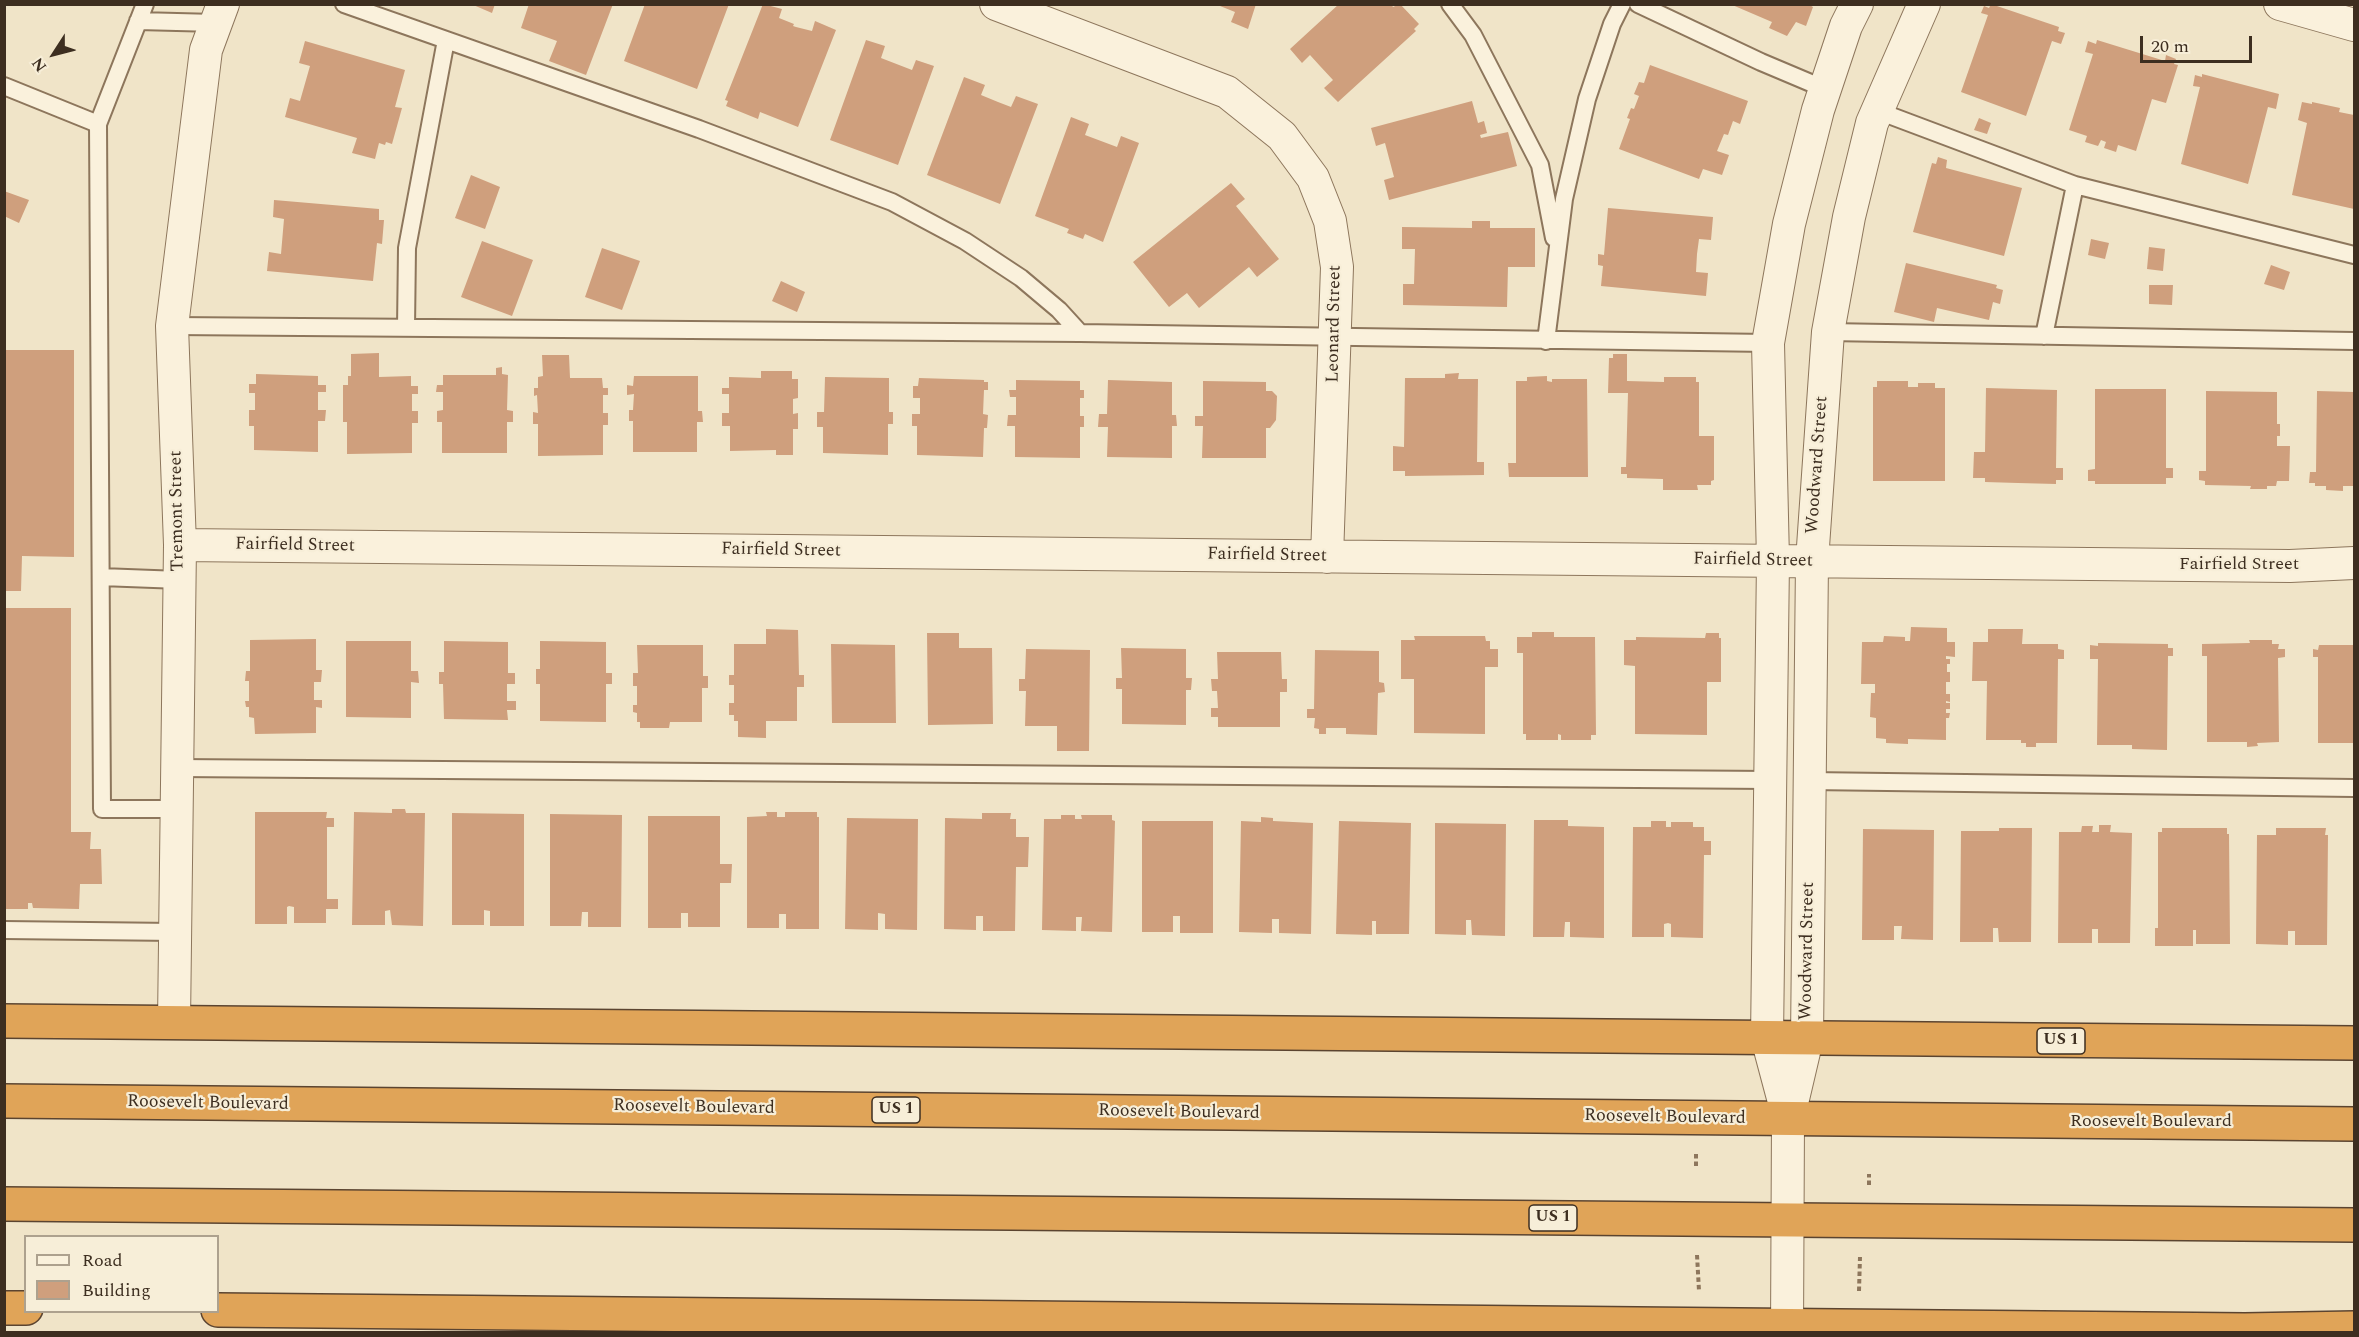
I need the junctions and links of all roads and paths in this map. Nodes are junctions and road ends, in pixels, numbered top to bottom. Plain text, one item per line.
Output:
1 (145, 4) edge
2 (344, 4) edge
3 (996, 4) edge
4 (1450, 4) edge
5 (1622, 4) edge
6 (1638, 4) edge
7 (1857, 4) edge
8 (1924, 4) edge
9 (2280, 4) edge
10 (219, 14) edge
11 (138, 21) junction
12 (2355, 25) edge
13 (446, 40) junction
14 (4, 86) edge
15 (1825, 90) junction
16 (1878, 111) junction
17 (98, 124) junction
18 (2075, 185) junction
19 (1557, 253) junction
20 (2355, 255) edge
21 (172, 326) junction
22 (406, 328) junction
23 (1828, 332) junction
24 (1080, 333) junction
25 (2044, 336) junction
26 (1336, 338) junction
27 (1546, 340) junction
28 (2355, 341) edge
29 (1767, 343) junction
30 (180, 544) junction
31 (1327, 556) junction
32 (1773, 560) junction
33 (1812, 561) junction
34 (2355, 564) edge
35 (101, 577) junction
36 (180, 580) junction
37 (177, 768) junction
38 (1770, 780) junction
39 (1809, 781) junction
40 (2355, 788) edge
41 (177, 809) junction
42 (4, 930) edge
43 (175, 932) junction
44 (4, 1021) edge
45 (174, 1022) junction
46 (1767, 1038) junction
47 (1807, 1039) junction
48 (2355, 1043) edge
49 (4, 1101) edge
50 (1788, 1120) junction
51 (2355, 1124) edge
52 (1696, 1154) dead end
53 (1696, 1167) dead end
54 (4, 1204) edge
55 (1787, 1220) junction
56 (2355, 1225) edge
57 (1697, 1255) dead end
58 (1860, 1256) dead end
59 (1699, 1294) dead end
60 (1858, 1295) dead end
61 (4, 1308) edge
62 (24, 1308) edge
63 (219, 1310) edge
64 (427, 1322) edge
65 (1171, 1326) edge
66 (2355, 1328) edge
67 (1787, 1329) edge

1 - 11 lane
2 - 13 lane
3 - 26 street, Leonard Street
4 - 19 lane
5 - 19 lane
6 - 15 lane
7 - 15 street, Woodward Street
8 - 16 street, Woodward Street
9 - 12 street
10 - 11 lane
10 - 21 street, Tremont Street
11 - 17 lane
13 - 22 lane
13 - 24 lane
14 - 17 lane
15 - 29 street, Woodward Street
16 - 18 lane
16 - 23 street, Woodward Street
17 - 35 lane
18 - 20 lane
18 - 25 lane
19 - 27 lane
21 - 22 lane
21 - 30 street, Tremont Street
22 - 24 lane
23 - 25 lane
23 - 33 street, Woodward Street
24 - 26 lane
25 - 28 lane
26 - 27 lane
26 - 31 street, Leonard Street
27 - 29 lane
29 - 32 street, Woodward Street
30 - 31 street, Fairfield Street
30 - 36 street, Tremont Street
31 - 32 street, Fairfield Street
32 - 33 street, Fairfield Street
32 - 38 street, Woodward Street
33 - 34 street, Fairfield Street
33 - 39 street, Woodward Street
35 - 36 lane
35 - 41 lane
36 - 37 street, Tremont Street
37 - 38 lane
37 - 41 street, Tremont Street
38 - 46 street, Woodward Street
39 - 40 lane
39 - 47 street, Woodward Street
41 - 43 street, Tremont Street
42 - 43 lane
43 - 45 street, Tremont Street
44 - 45 highway, US 1
45 - 46 highway, US 1
46 - 47 highway, US 1
46 - 50 street, Woodward Street
47 - 48 highway, US 1
47 - 50 street, Woodward Street
49 - 50 highway, Roosevelt Boulevard / US 1
50 - 51 highway, Roosevelt Boulevard / US 1
50 - 55 street, Woodward Street
52 - 53 path
54 - 55 highway, US 1
55 - 56 highway, US 1
55 - 67 street, Woodward Street
57 - 59 path
58 - 60 path
61 - 62 highway
63 - 64 highway
64 - 65 highway
65 - 67 highway
66 - 67 highway

